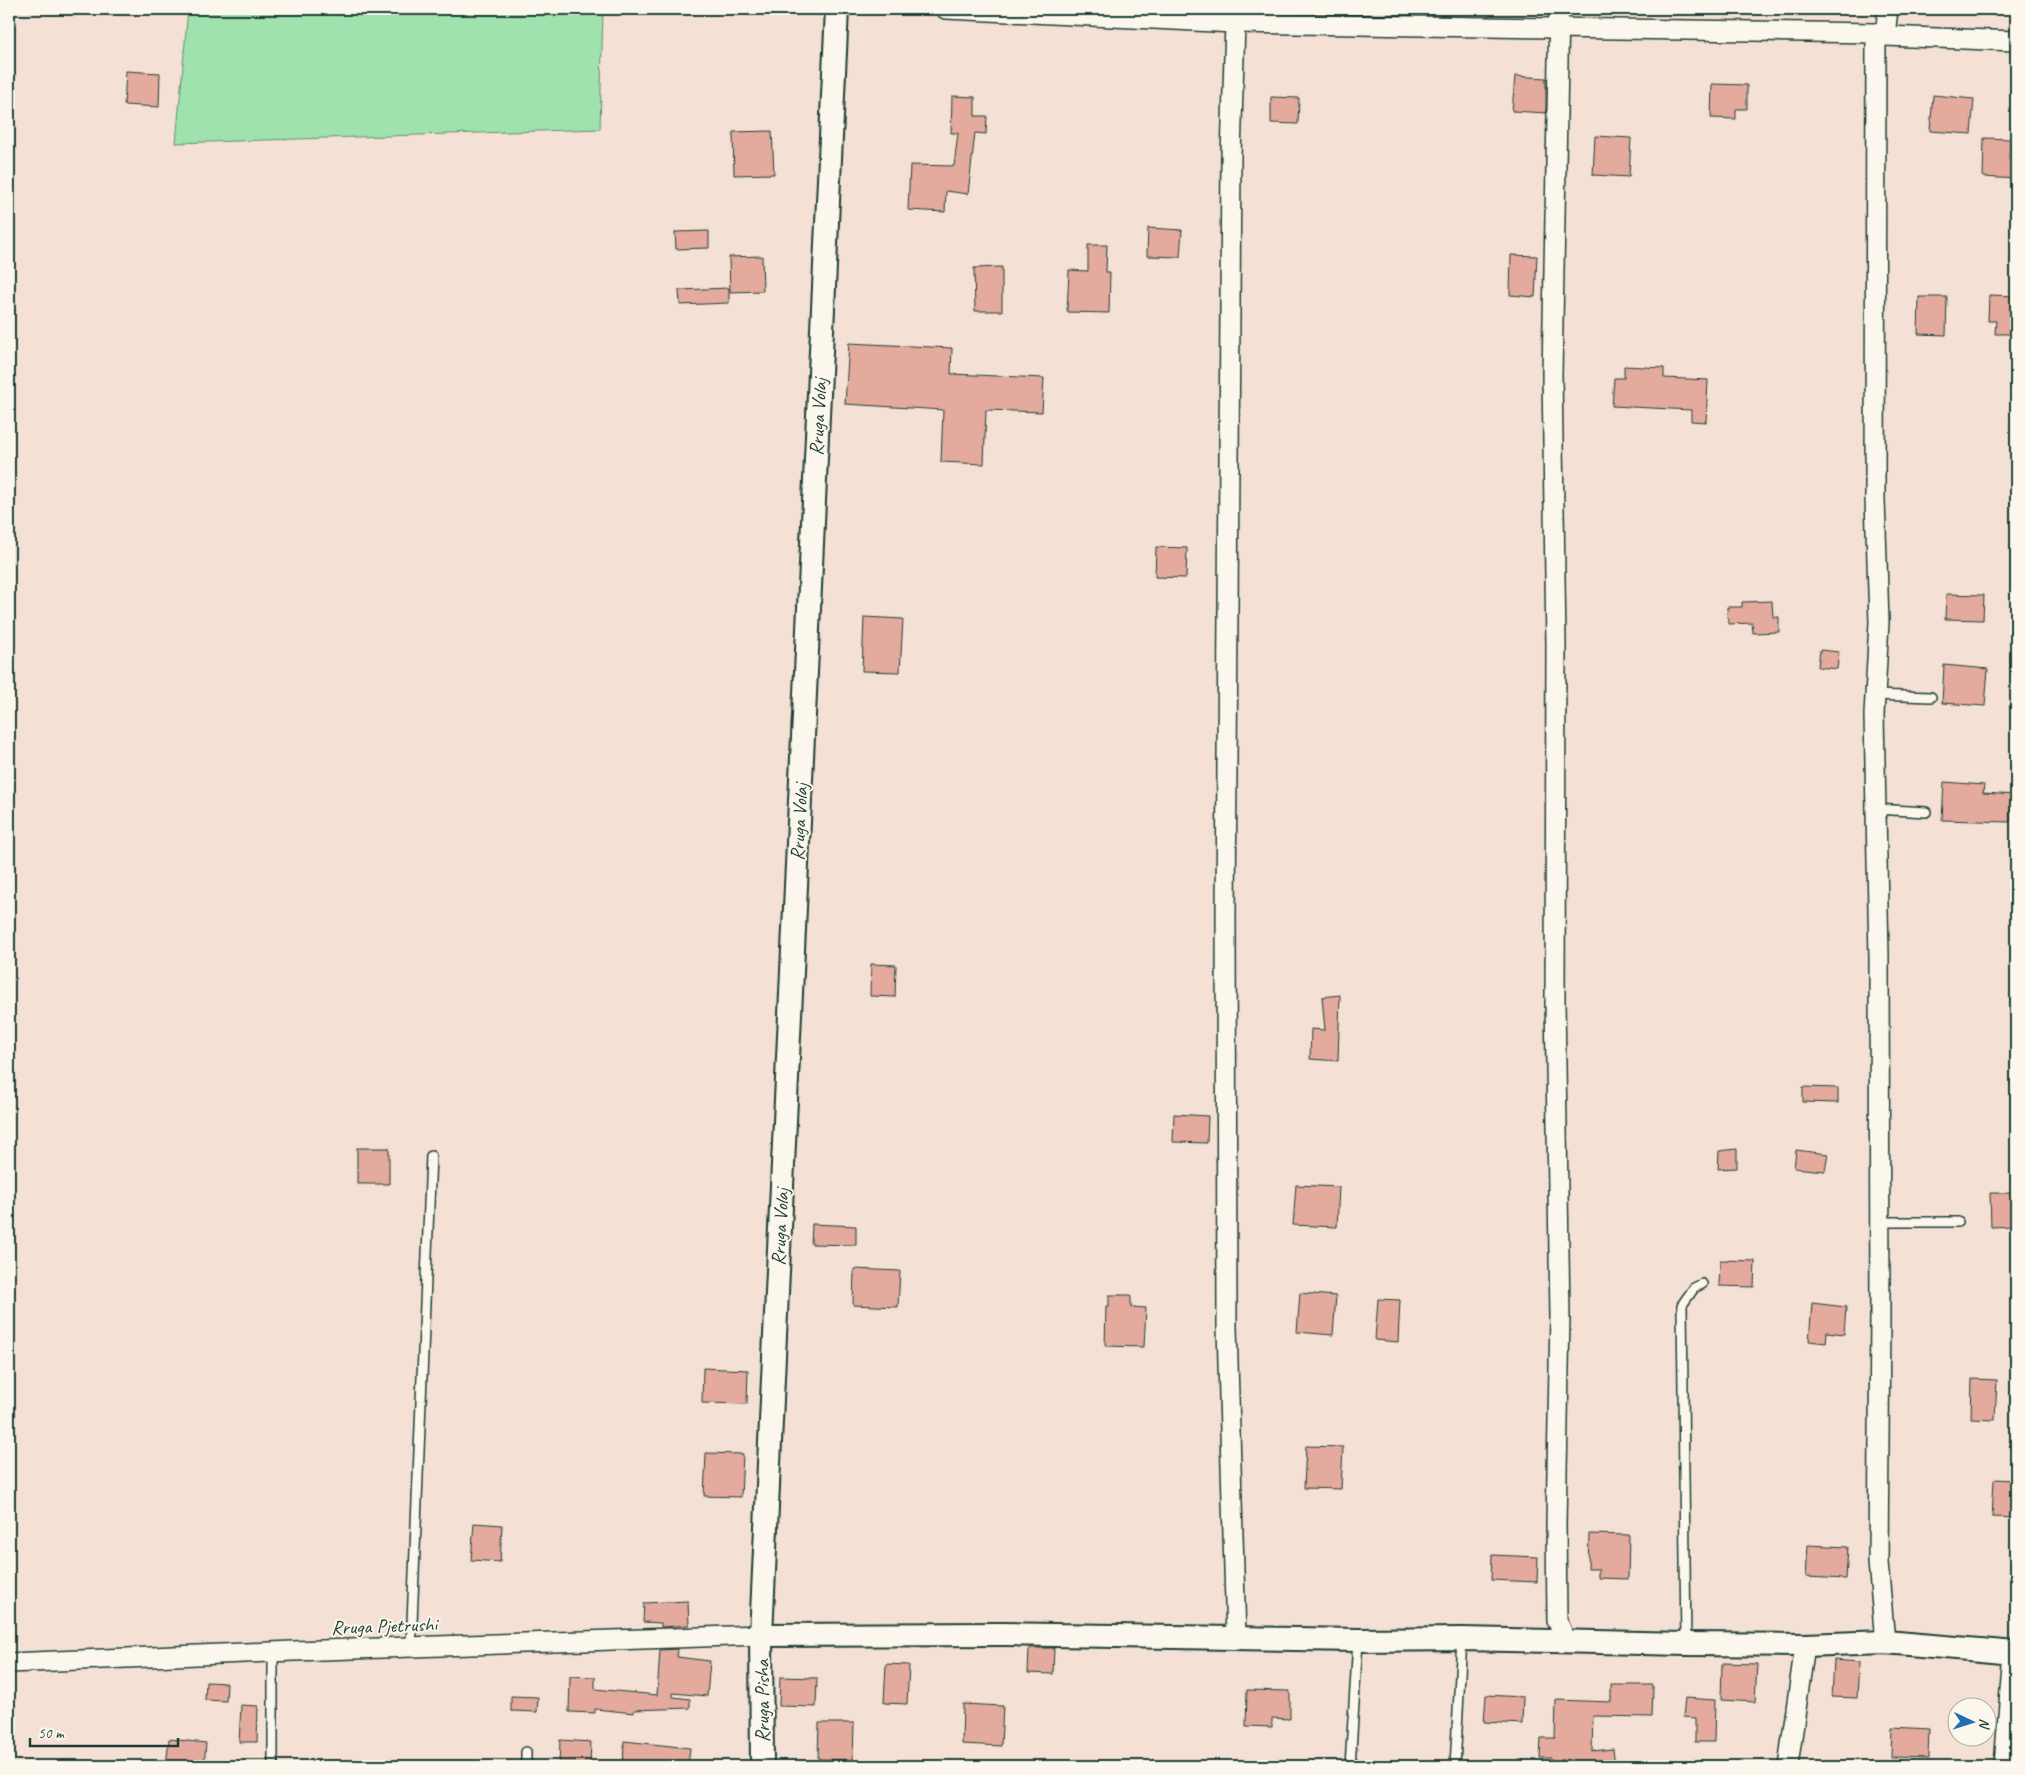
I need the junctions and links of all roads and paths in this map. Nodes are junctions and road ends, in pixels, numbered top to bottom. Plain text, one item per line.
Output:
1 (837, 9) edge
2 (946, 9) edge
3 (1559, 9) edge
4 (1888, 9) edge
5 (1004, 11) edge
6 (1235, 23) junction
7 (1559, 28) junction
8 (1881, 34) junction
9 (2016, 41) edge
10 (1875, 695) junction
11 (1932, 697) dead end
12 (1876, 809) junction
13 (1926, 812) dead end
14 (431, 1156) dead end
15 (1879, 1222) junction
16 (1958, 1222) dead end
17 (1702, 1284) dead end
18 (761, 1635) junction
19 (1236, 1638) junction
20 (1462, 1639) junction
21 (1358, 1640) junction
22 (1566, 1641) junction
23 (1885, 1642) junction
24 (1686, 1644) junction
25 (1805, 1645) junction
26 (411, 1648) junction
27 (273, 1652) junction
28 (2015, 1652) edge
29 (9, 1663) edge
30 (526, 1752) dead end
31 (273, 1766) edge
32 (526, 1766) edge
33 (762, 1766) edge
34 (1350, 1766) edge
35 (1455, 1766) edge
36 (1788, 1766) edge
37 (2004, 1766) edge

1 - 18 street, Rruga Volaj
2 - 5 street
3 - 7 street
4 - 8 street
5 - 6 street
6 - 7 street
6 - 19 street
7 - 8 street
7 - 22 street
8 - 9 street
8 - 10 street
10 - 11 lane
10 - 12 street
12 - 13 lane
12 - 15 street
14 - 26 lane
15 - 16 lane
15 - 23 street
17 - 24 lane
18 - 19 street
18 - 26 street, Rruga Pjetrushi
18 - 33 street, Rruga Pisha
19 - 21 street
20 - 21 street
20 - 22 street
20 - 35 lane
21 - 34 lane
22 - 24 street
23 - 25 street
23 - 28 street
24 - 25 street
25 - 36 street
26 - 27 street, Rruga Pjetrushi
27 - 29 street, Rruga Pjetrushi
27 - 31 lane
28 - 37 street
30 - 32 lane

